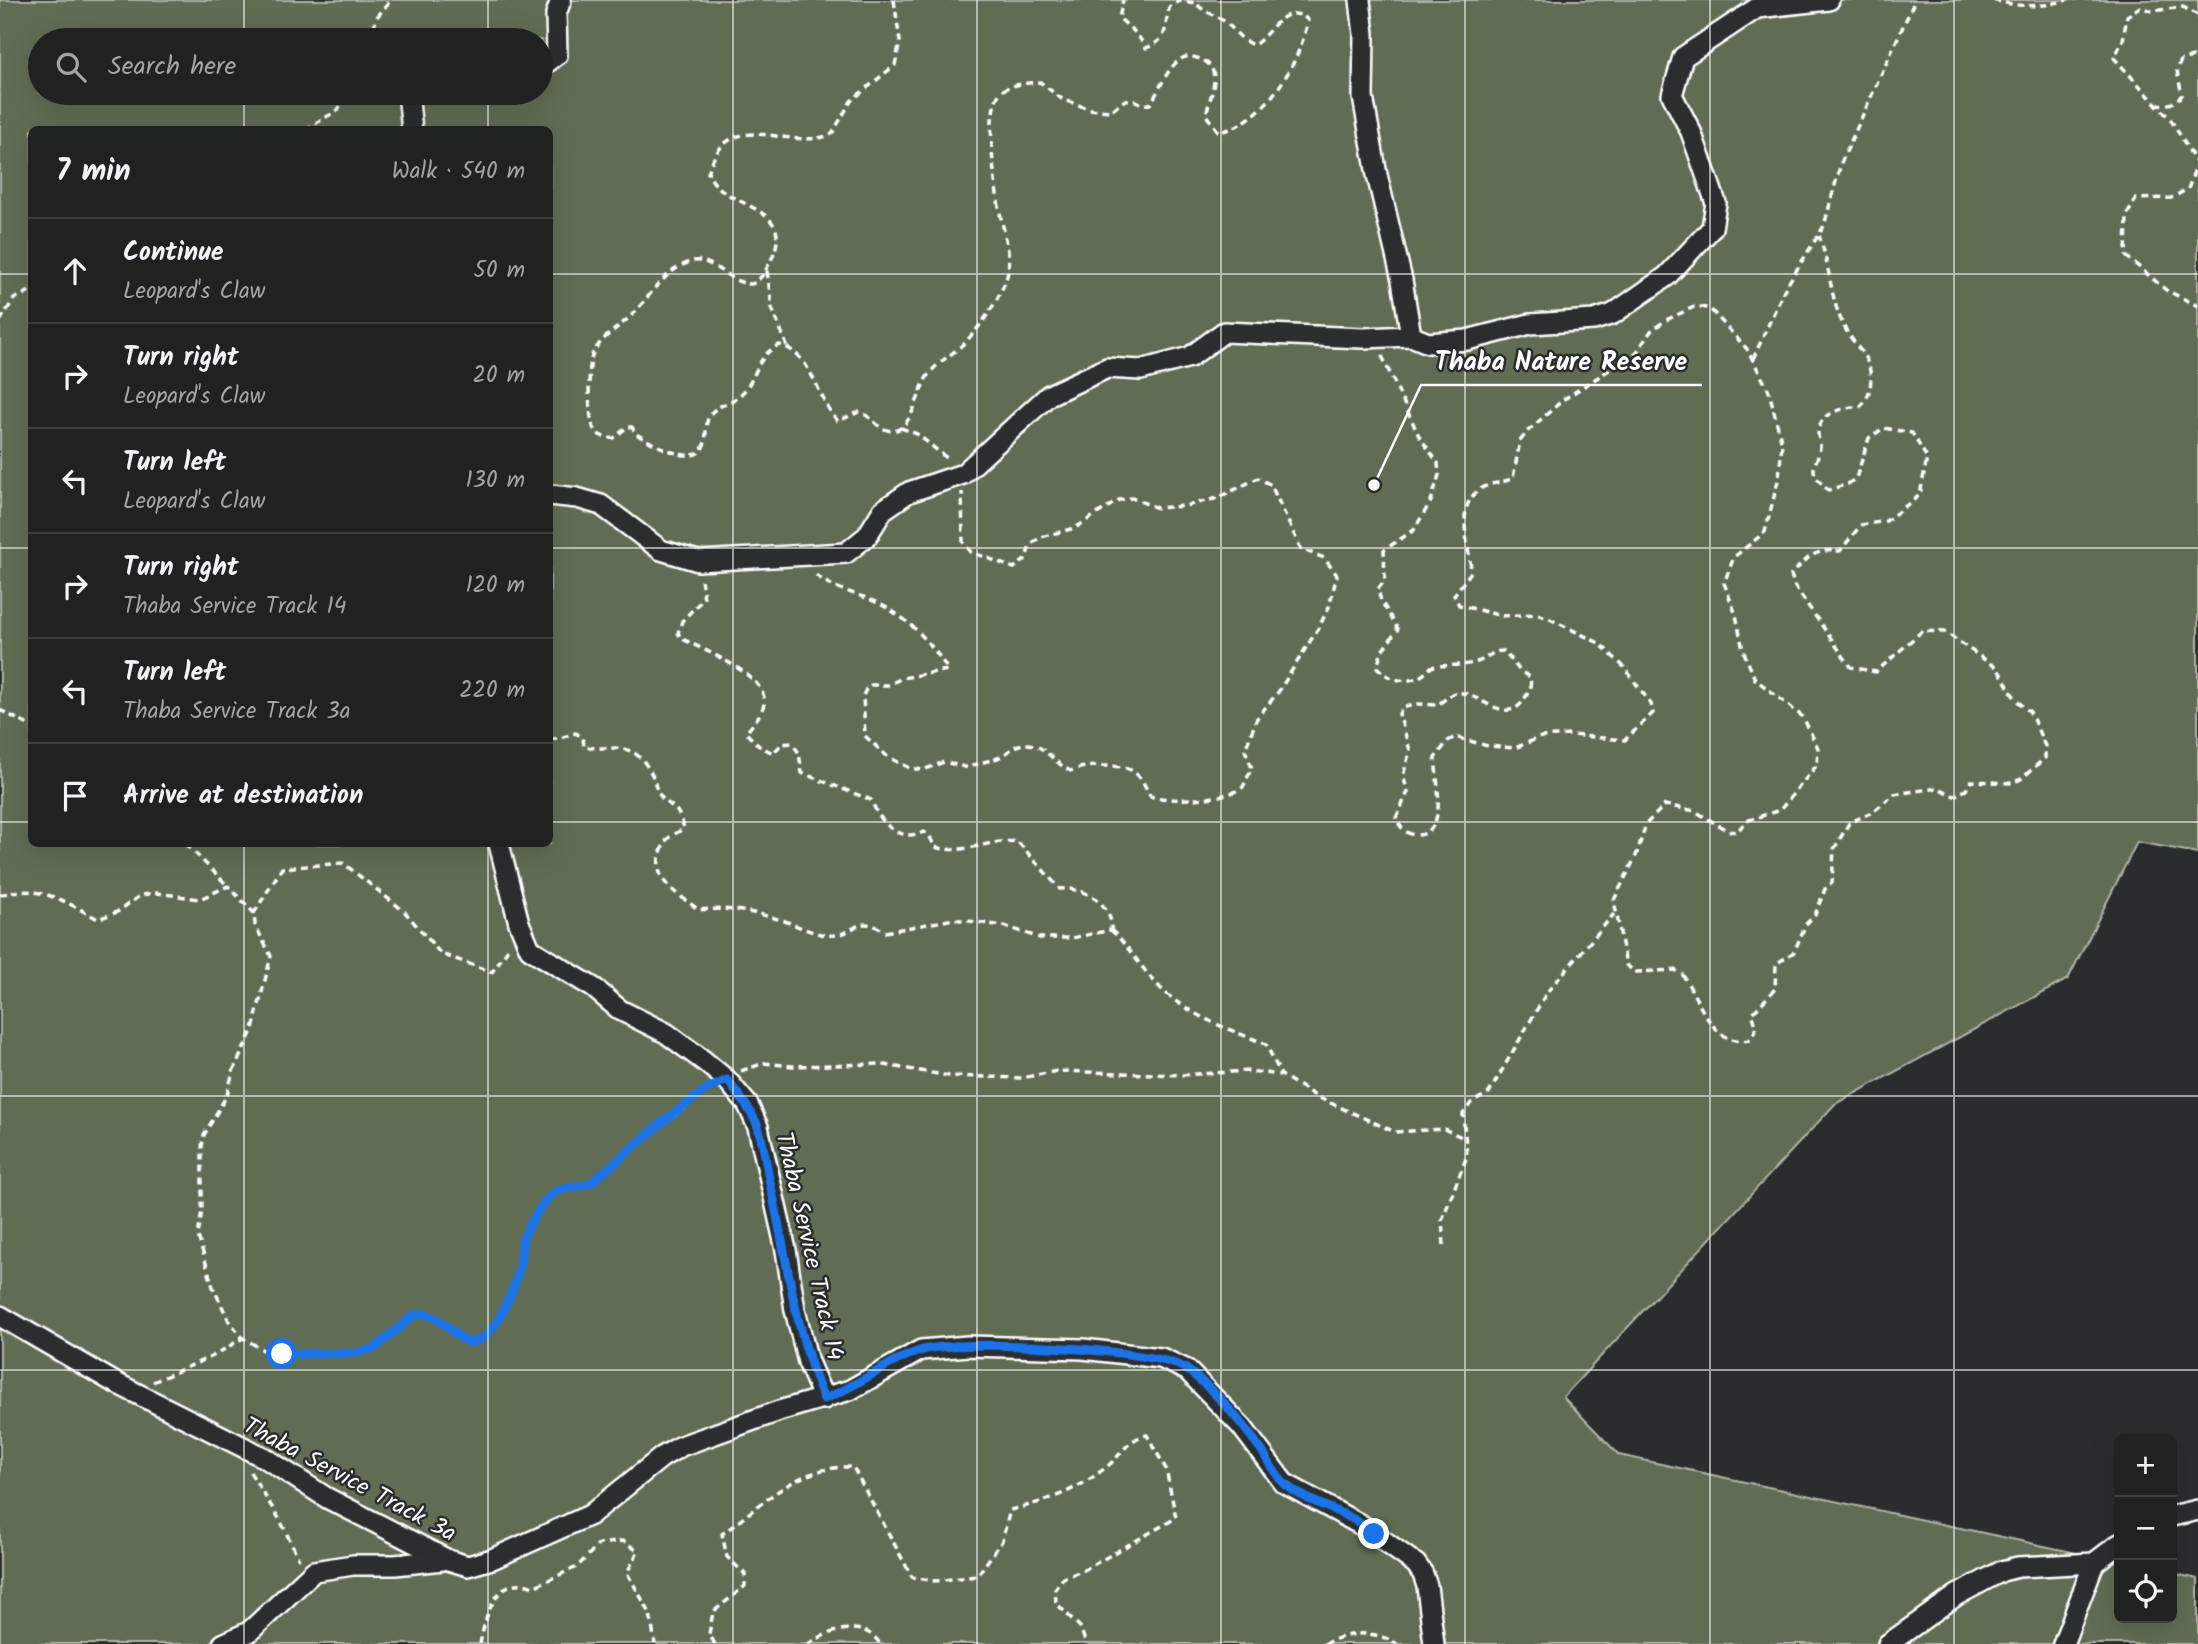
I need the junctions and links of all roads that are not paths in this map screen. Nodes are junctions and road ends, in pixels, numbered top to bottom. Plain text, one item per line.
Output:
1 (561, 0) edge
2 (1360, 0) edge
3 (1829, 0) edge
4 (553, 58) edge
5 (409, 105) edge
6 (412, 126) edge
7 (1411, 336) junction
8 (553, 495) edge
9 (500, 847) edge
10 (0, 1316) edge
11 (824, 1399) junction
12 (2198, 1510) edge
13 (2177, 1515) edge
14 (2114, 1548) edge
15 (448, 1560) junction
16 (2094, 1563) junction
17 (223, 1644) edge
18 (1434, 1644) edge
19 (1888, 1644) edge
20 (2063, 1644) edge

1 - 4 street
2 - 7 street
3 - 7 street
5 - 6 street
7 - 8 street
9 - 11 street, Thaba Service Track 14
10 - 15 street, Thaba Service Track 3a
11 - 15 street, Thaba Service Track 3a
11 - 18 street, Thaba Service Track 3a
12 - 13 street
14 - 16 street
15 - 17 street
16 - 19 street
16 - 20 street

